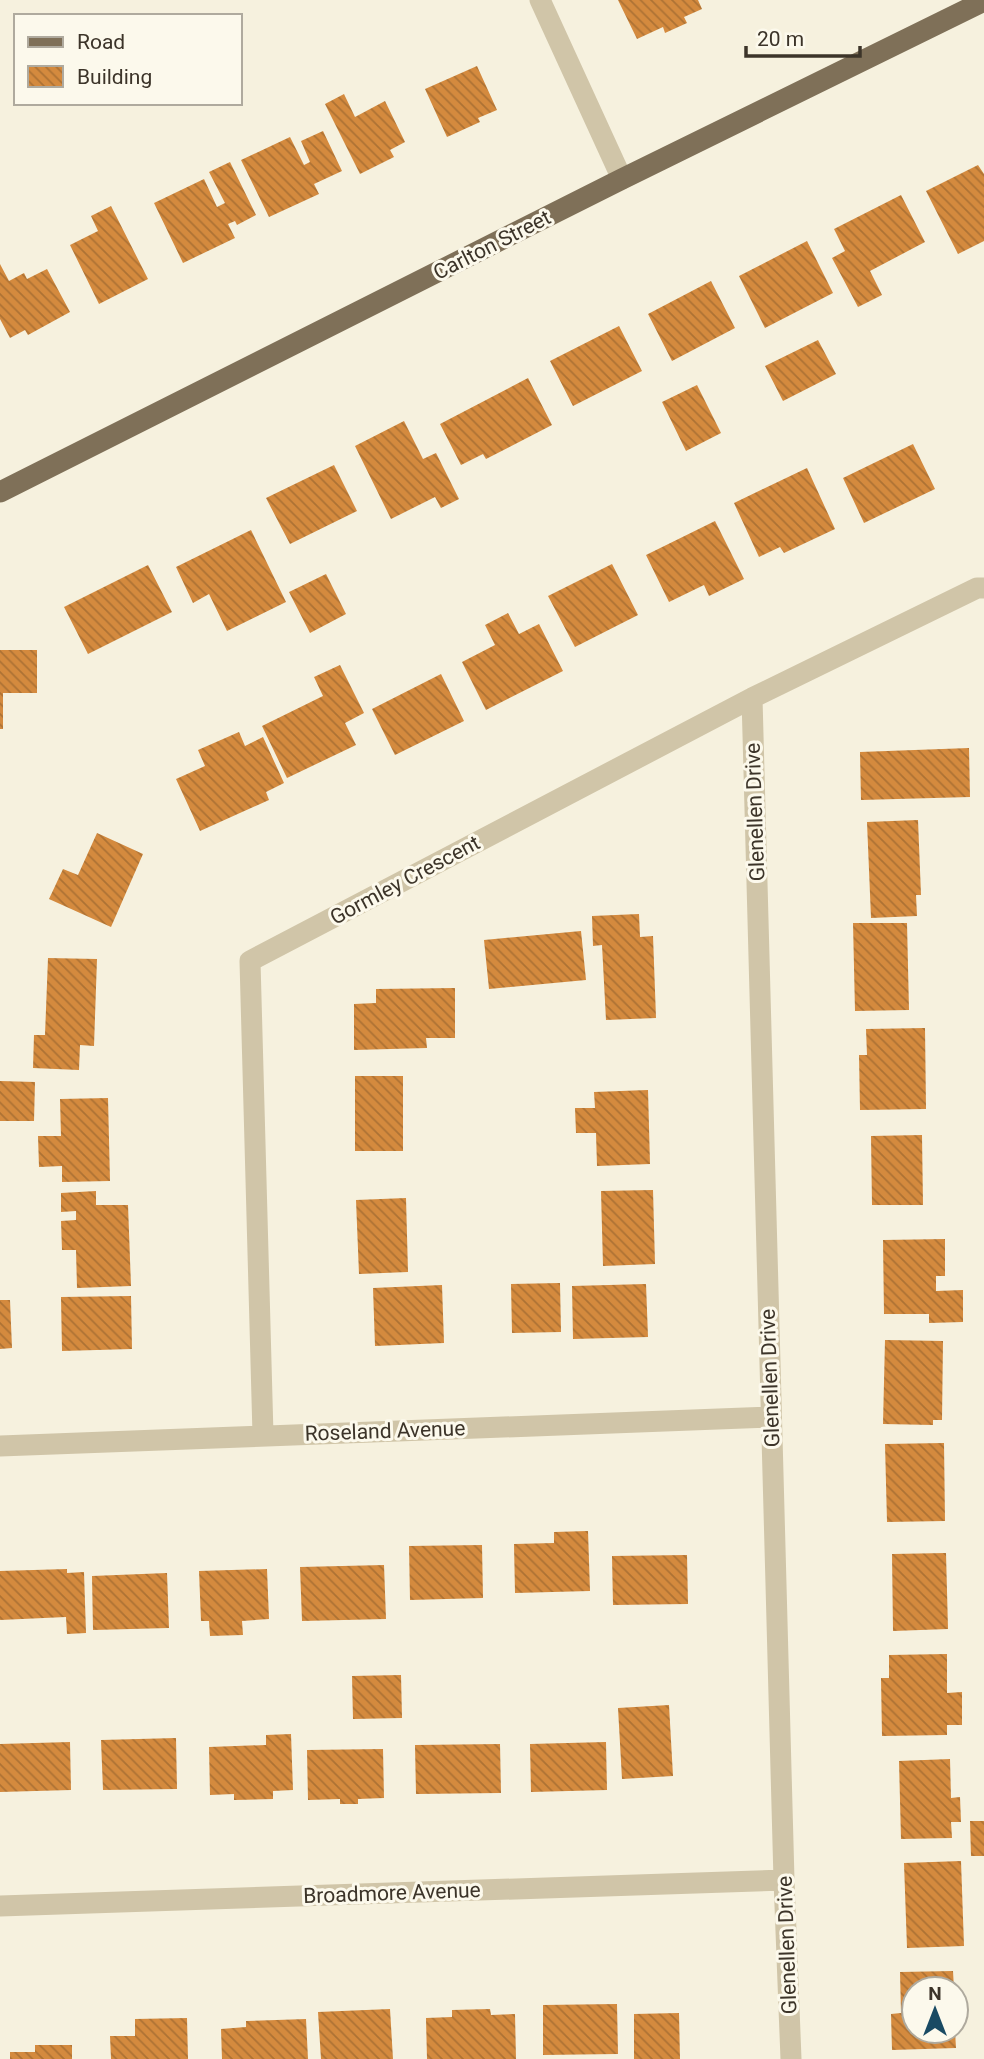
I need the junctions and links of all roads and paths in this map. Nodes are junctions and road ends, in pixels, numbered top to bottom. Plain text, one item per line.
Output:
1 (540, 0) edge
2 (984, 1) edge
3 (622, 179) junction
4 (0, 492) edge
5 (984, 588) edge
6 (752, 698) junction
7 (771, 1417) junction
8 (263, 1435) junction
9 (0, 1446) edge
10 (784, 1880) junction
11 (0, 1906) edge
12 (791, 2059) edge

1 - 3 street
2 - 3 main road, Carlton Street
3 - 4 main road, Carlton Street
5 - 6 street, Gormley Crescent
6 - 7 street, Glenellen Drive
6 - 8 street, Gormley Crescent
7 - 8 street, Roseland Avenue
7 - 10 street, Glenellen Drive
8 - 9 street, Roseland Avenue
10 - 11 street, Broadmore Avenue
10 - 12 street, Glenellen Drive

